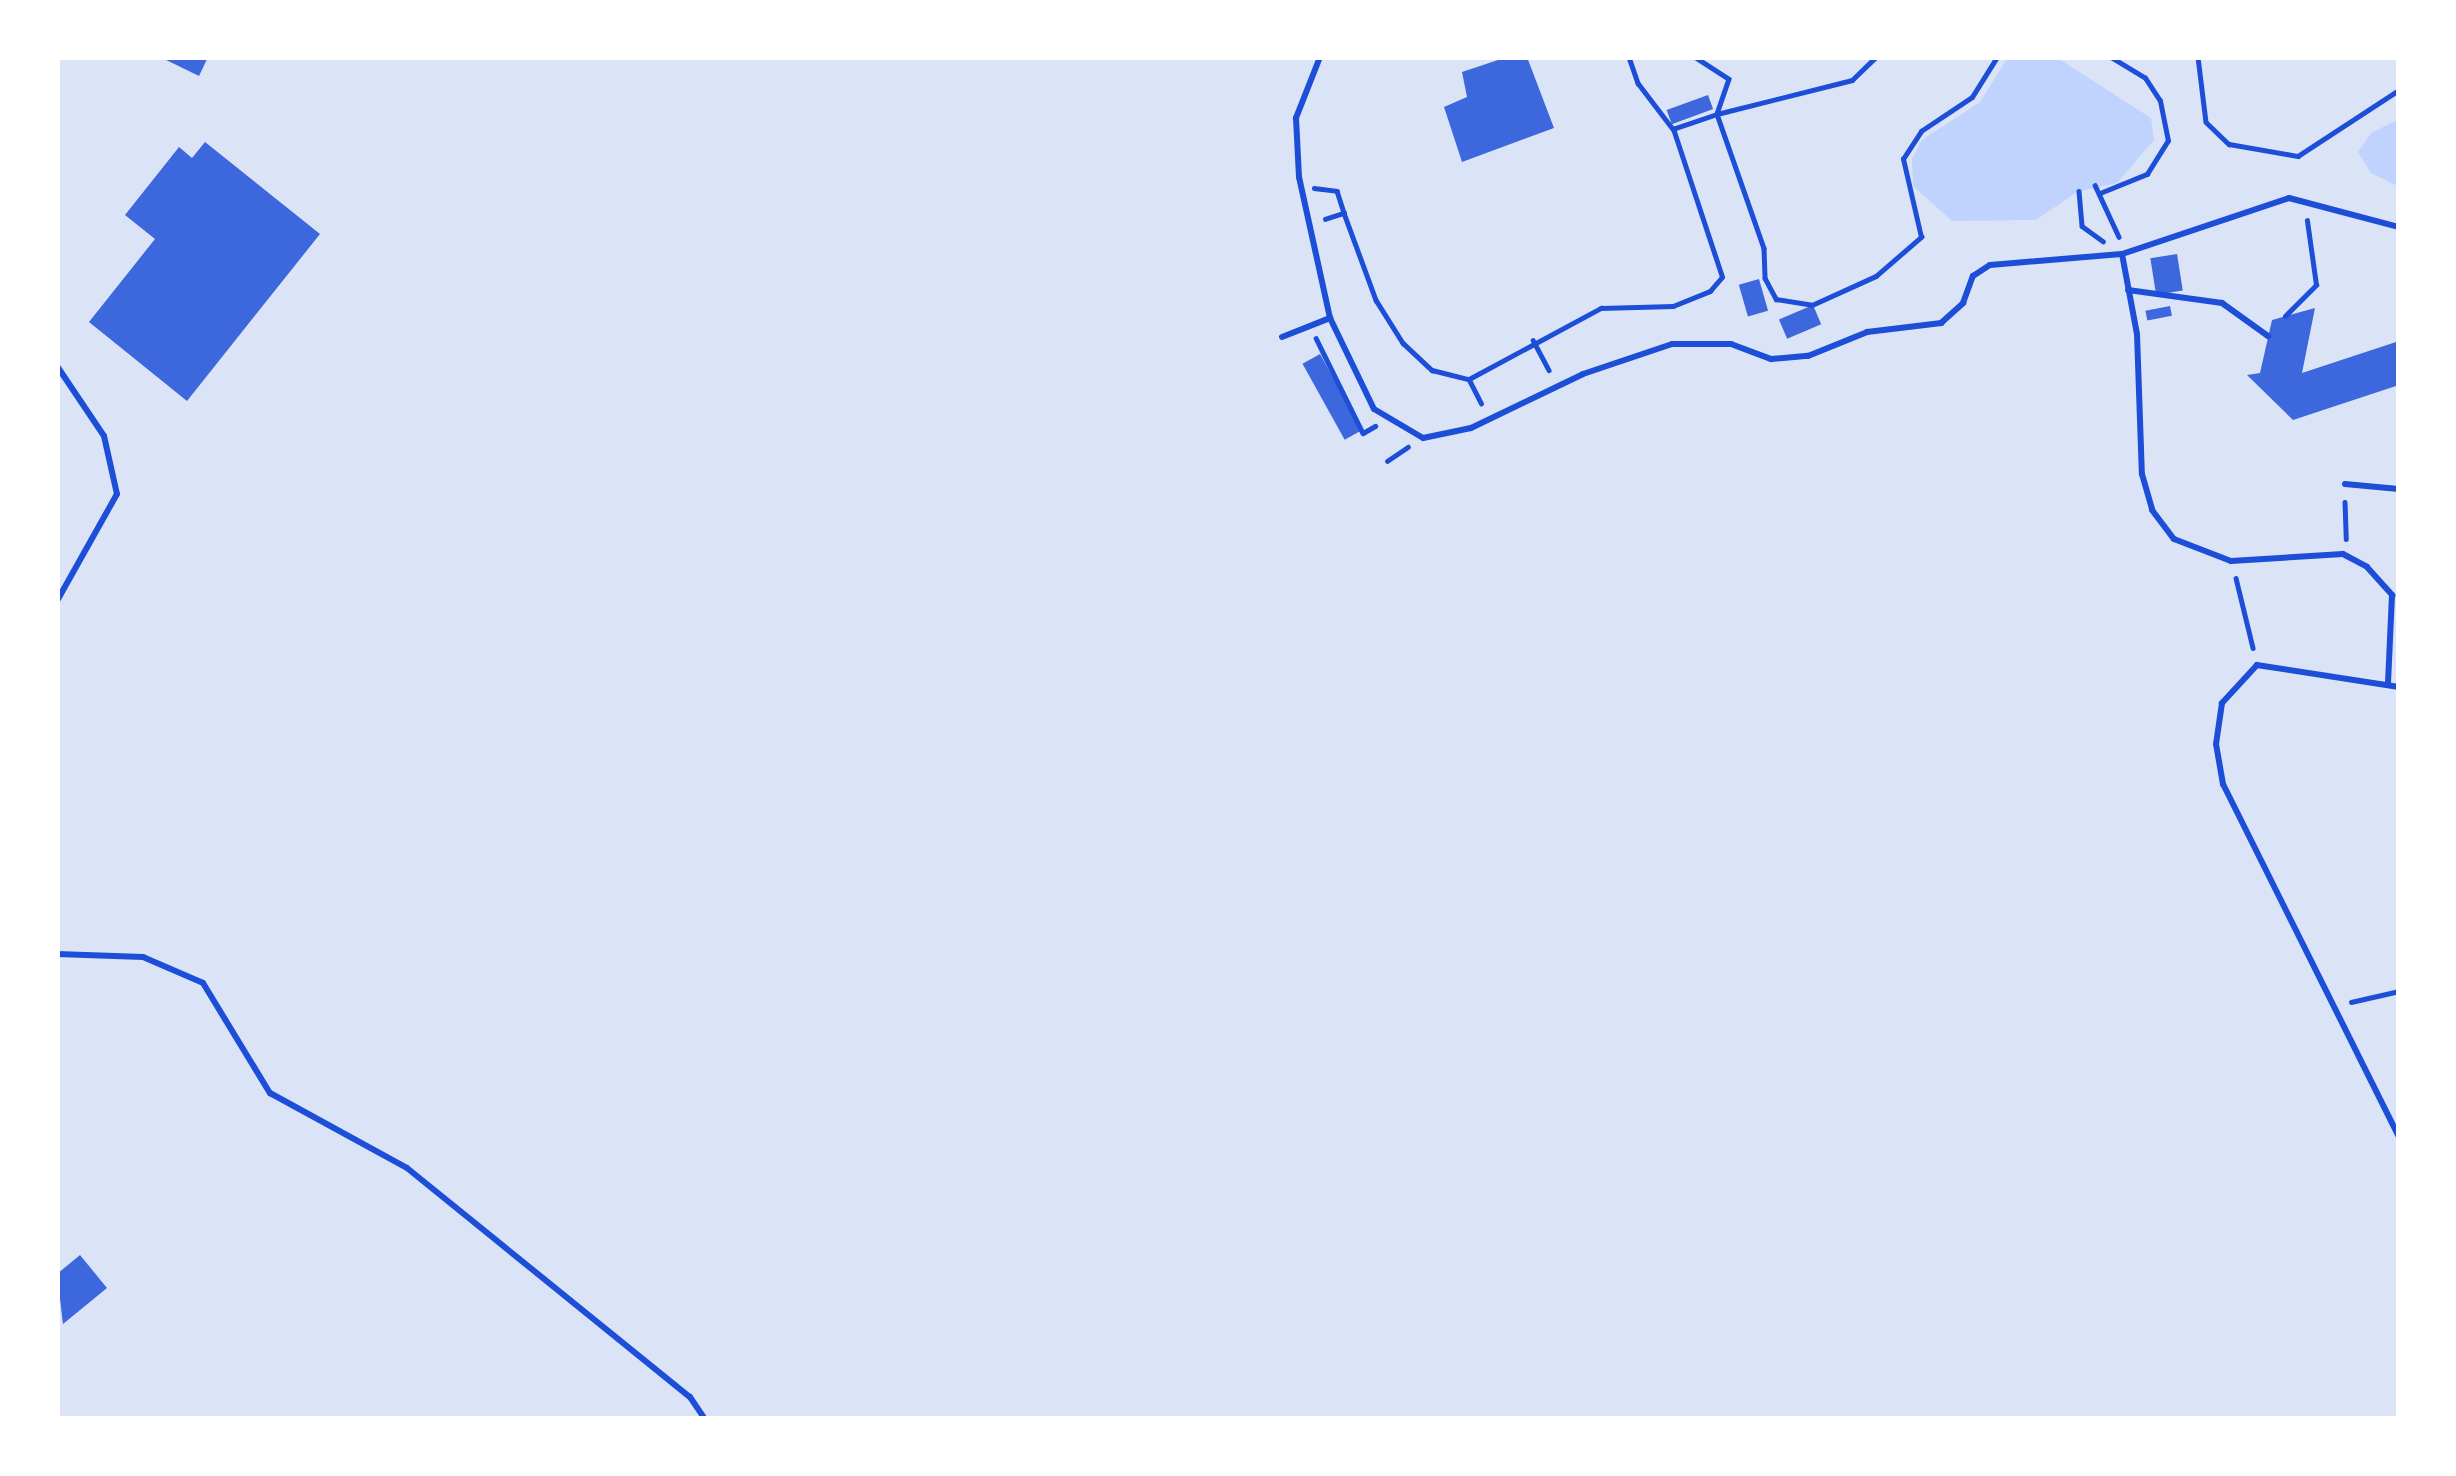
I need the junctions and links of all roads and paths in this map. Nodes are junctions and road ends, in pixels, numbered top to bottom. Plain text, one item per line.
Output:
1 (1320, 57) edge
2 (1629, 57) edge
3 (1695, 57) edge
4 (1876, 57) edge
5 (1997, 57) edge
6 (2110, 57) edge
7 (2198, 57) edge
8 (2399, 90) edge
9 (1718, 114) junction
10 (1673, 129) junction
11 (2095, 185) dead end
12 (2079, 191) dead end
13 (2100, 193) junction
14 (2288, 199) junction
15 (1344, 213) junction
16 (1310, 223) junction
17 (2399, 226) edge
18 (2122, 254) junction
19 (2128, 290) junction
20 (2285, 316) dead end
21 (1331, 321) junction
22 (2268, 336) dead end
23 (1282, 338) dead end
24 (1533, 340) junction
25 (57, 366) edge
26 (1469, 379) junction
27 (1558, 386) junction
28 (1488, 419) junction
29 (1363, 433) dead end
30 (1424, 438) junction
31 (1388, 461) dead end
32 (2344, 484) joint
33 (2399, 489) edge
34 (2346, 545) dead end
35 (2231, 561) junction
36 (57, 601) edge
37 (2257, 665) junction
38 (2388, 684) junction
39 (2399, 687) edge
40 (57, 955) edge
41 (2399, 992) edge
42 (2328, 1007) junction
43 (2399, 1137) edge
44 (705, 1419) edge

1 - 16 lane
2 - 10 path
3 - 9 path
4 - 9 path
5 - 9 path
6 - 13 path
7 - 8 path
9 - 10 path
10 - 24 path
11 - 13 path
12 - 18 path
13 - 18 path
14 - 17 lane
14 - 18 lane
14 - 20 path
15 - 16 path
15 - 16 path
15 - 26 path
16 - 21 lane
18 - 19 lane
18 - 27 lane
19 - 22 lane
19 - 35 lane
21 - 23 lane
21 - 29 path
21 - 30 lane
24 - 26 path
24 - 27 path
25 - 36 lane
26 - 28 path
27 - 28 lane
28 - 30 lane
30 - 31 path
32 - 33 lane
32 - 34 path
35 - 37 path
35 - 38 lane
37 - 38 lane
37 - 42 lane
38 - 39 lane
40 - 44 lane
41 - 42 path
42 - 43 lane

